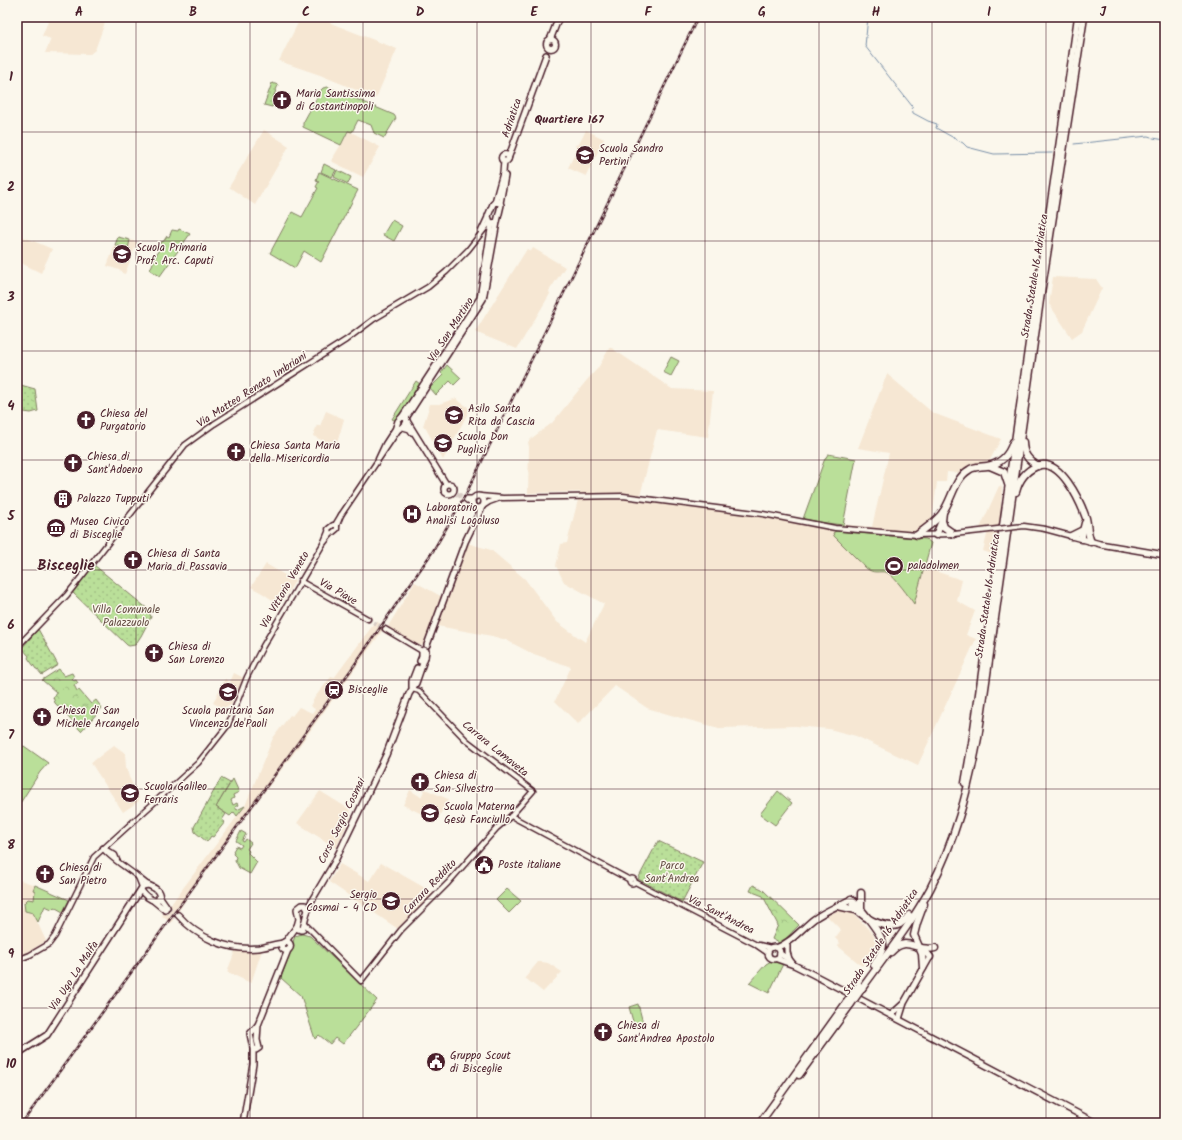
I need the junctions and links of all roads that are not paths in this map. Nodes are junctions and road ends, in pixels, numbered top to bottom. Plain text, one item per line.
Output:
1 (559, 17) edge
2 (1078, 17) edge
3 (1084, 17) edge
4 (498, 202) junction
5 (491, 221) junction
6 (485, 229) junction
7 (491, 233) junction
8 (479, 235) junction
9 (1020, 408) junction
10 (405, 419) junction
11 (1023, 424) junction
12 (399, 428) junction
13 (990, 466) junction
14 (1038, 466) junction
15 (445, 485) junction
16 (480, 496) junction
17 (503, 498) junction
18 (1007, 499) junction
19 (472, 503) junction
20 (482, 507) junction
21 (1009, 518) junction
22 (939, 520) junction
23 (470, 528) junction
24 (1085, 531) junction
25 (917, 534) junction
26 (954, 534) junction
27 (936, 535) junction
28 (1071, 536) junction
29 (1082, 539) junction
30 (1091, 542) junction
31 (1165, 555) edge
32 (300, 581) junction
33 (368, 619) tunnel mouth
34 (385, 629) tunnel mouth
35 (17, 647) edge
36 (423, 653) junction
37 (412, 689) junction
38 (533, 791) joint
39 (511, 816) junction
40 (103, 848) junction
41 (144, 887) junction
42 (930, 889) junction
43 (861, 893) dead end
44 (146, 896) junction
45 (137, 897) junction
46 (160, 897) junction
47 (851, 899) joint
48 (312, 900) junction
49 (154, 901) junction
50 (303, 905) junction
51 (838, 906) junction
52 (859, 909) junction
53 (308, 910) junction
54 (909, 915) junction
55 (177, 917) tunnel mouth
56 (866, 917) junction
57 (304, 923) junction
58 (300, 929) junction
59 (313, 934) junction
60 (791, 939) junction
61 (787, 946) junction
62 (285, 947) junction
63 (935, 948) dead end
64 (772, 950) junction
65 (922, 951) junction
66 (780, 953) junction
67 (930, 957) joint
68 (340, 959) junction
69 (776, 959) junction
70 (789, 959) junction
71 (17, 960) edge
72 (794, 965) junction
73 (875, 966) junction
74 (923, 968) junction
75 (367, 975) junction
76 (848, 1003) junction
77 (904, 1003) junction
78 (891, 1015) junction
79 (899, 1019) junction
80 (255, 1032) junction
81 (257, 1048) junction
82 (17, 1054) edge
83 (244, 1123) edge
84 (760, 1123) edge
85 (764, 1123) edge
86 (1096, 1123) edge

1 - 4 main road, Adriatica
2 - 9 highway, Strada Statale 16 Adriatica
3 - 11 highway, Strada Statale 16 Adriatica
4 - 5 main road, Adriatica
4 - 5 main road, Adriatica
5 - 6 street
5 - 7 main road, Via San Martino
5 - 8 street
5 - 10 main road, Via San Martino
6 - 7 street
6 - 8 street
7 - 10 main road, Via San Martino
8 - 35 street, Via Matteo Renato Imbriani
9 - 13 highway
9 - 18 highway, Strada Statale 16 Adriatica
10 - 12 main road
10 - 12 main road
10 - 15 main road
11 - 14 highway
11 - 21 highway, Strada Statale 16 Adriatica
12 - 15 main road
12 - 32 street, Via Vittorio Veneto
13 - 18 highway
13 - 22 highway
14 - 21 highway
14 - 24 highway
15 - 15 main road
16 - 17 street
16 - 19 main road
16 - 20 main road
17 - 20 street
17 - 25 street
18 - 54 highway, Strada Statale 16 Adriatica
19 - 20 main road
19 - 23 main road
20 - 23 main road
21 - 42 highway, Strada Statale 16 Adriatica
22 - 25 highway
22 - 26 highway
22 - 27 highway
23 - 36 main road, Corso Sergio Cosmai
24 - 28 highway
24 - 29 highway
24 - 30 highway
25 - 27 street
26 - 27 street
26 - 28 street, bridge
28 - 29 main road
29 - 30 main road
30 - 31 main road
32 - 33 street, Via Piave
32 - 40 street, Via Vittorio Veneto
34 - 36 street
36 - 37 main road, Corso Sergio Cosmai
37 - 38 street, Carrara Lamaveta
37 - 48 main road, Corso Sergio Cosmai
38 - 39 street, Carrara Reddito
39 - 64 street, Via Sant'Andrea
39 - 75 street, Carrara Reddito
40 - 41 street
40 - 71 street, Via Vittorio Veneto
41 - 44 main road
41 - 45 main road, Via Ugo La Malfa
41 - 46 main road
42 - 65 highway
42 - 73 highway, Strada Statale 16 Adriatica
43 - 52 highway
44 - 45 main road
44 - 49 main road
45 - 82 main road, Via Ugo La Malfa
46 - 49 main road
46 - 49 main road
47 - 51 main road
47 - 52 highway
48 - 50 main road
48 - 53 main road, Corso Sergio Cosmai
50 - 53 main road
50 - 58 main road
51 - 52 highway
51 - 60 main road
52 - 56 highway
53 - 57 main road, Corso Sergio Cosmai
54 - 56 highway
54 - 73 highway, Strada Statale 16 Adriatica
55 - 62 main road
56 - 73 highway
57 - 58 main road, Corso Sergio Cosmai
57 - 59 street
58 - 59 street
58 - 62 main road
59 - 68 street
60 - 61 main road
60 - 64 main road
61 - 66 main road
61 - 70 main road
62 - 80 main road
63 - 65 highway
64 - 66 main road, Via Sant'Andrea
64 - 69 main road, Via Sant'Andrea
65 - 67 highway
65 - 73 highway
65 - 74 highway
66 - 69 main road
66 - 70 main road, Via Sant'Andrea
67 - 74 main road
68 - 75 street
68 - 75 street, Carrara Reddito
69 - 72 main road, Via Sant'Andrea
70 - 72 main road, Via Sant'Andrea
72 - 78 main road, Via Sant'Andrea
73 - 76 highway, Strada Statale 16 Adriatica, bridge
74 - 77 main road
76 - 84 highway, Strada Statale 16 Adriatica
76 - 85 highway, Strada Statale 16 Adriatica
77 - 78 main road
77 - 79 main road
78 - 79 main road, Via Sant'Andrea
79 - 86 main road, Via Sant'Andrea
80 - 81 main road
80 - 81 main road
81 - 83 main road

